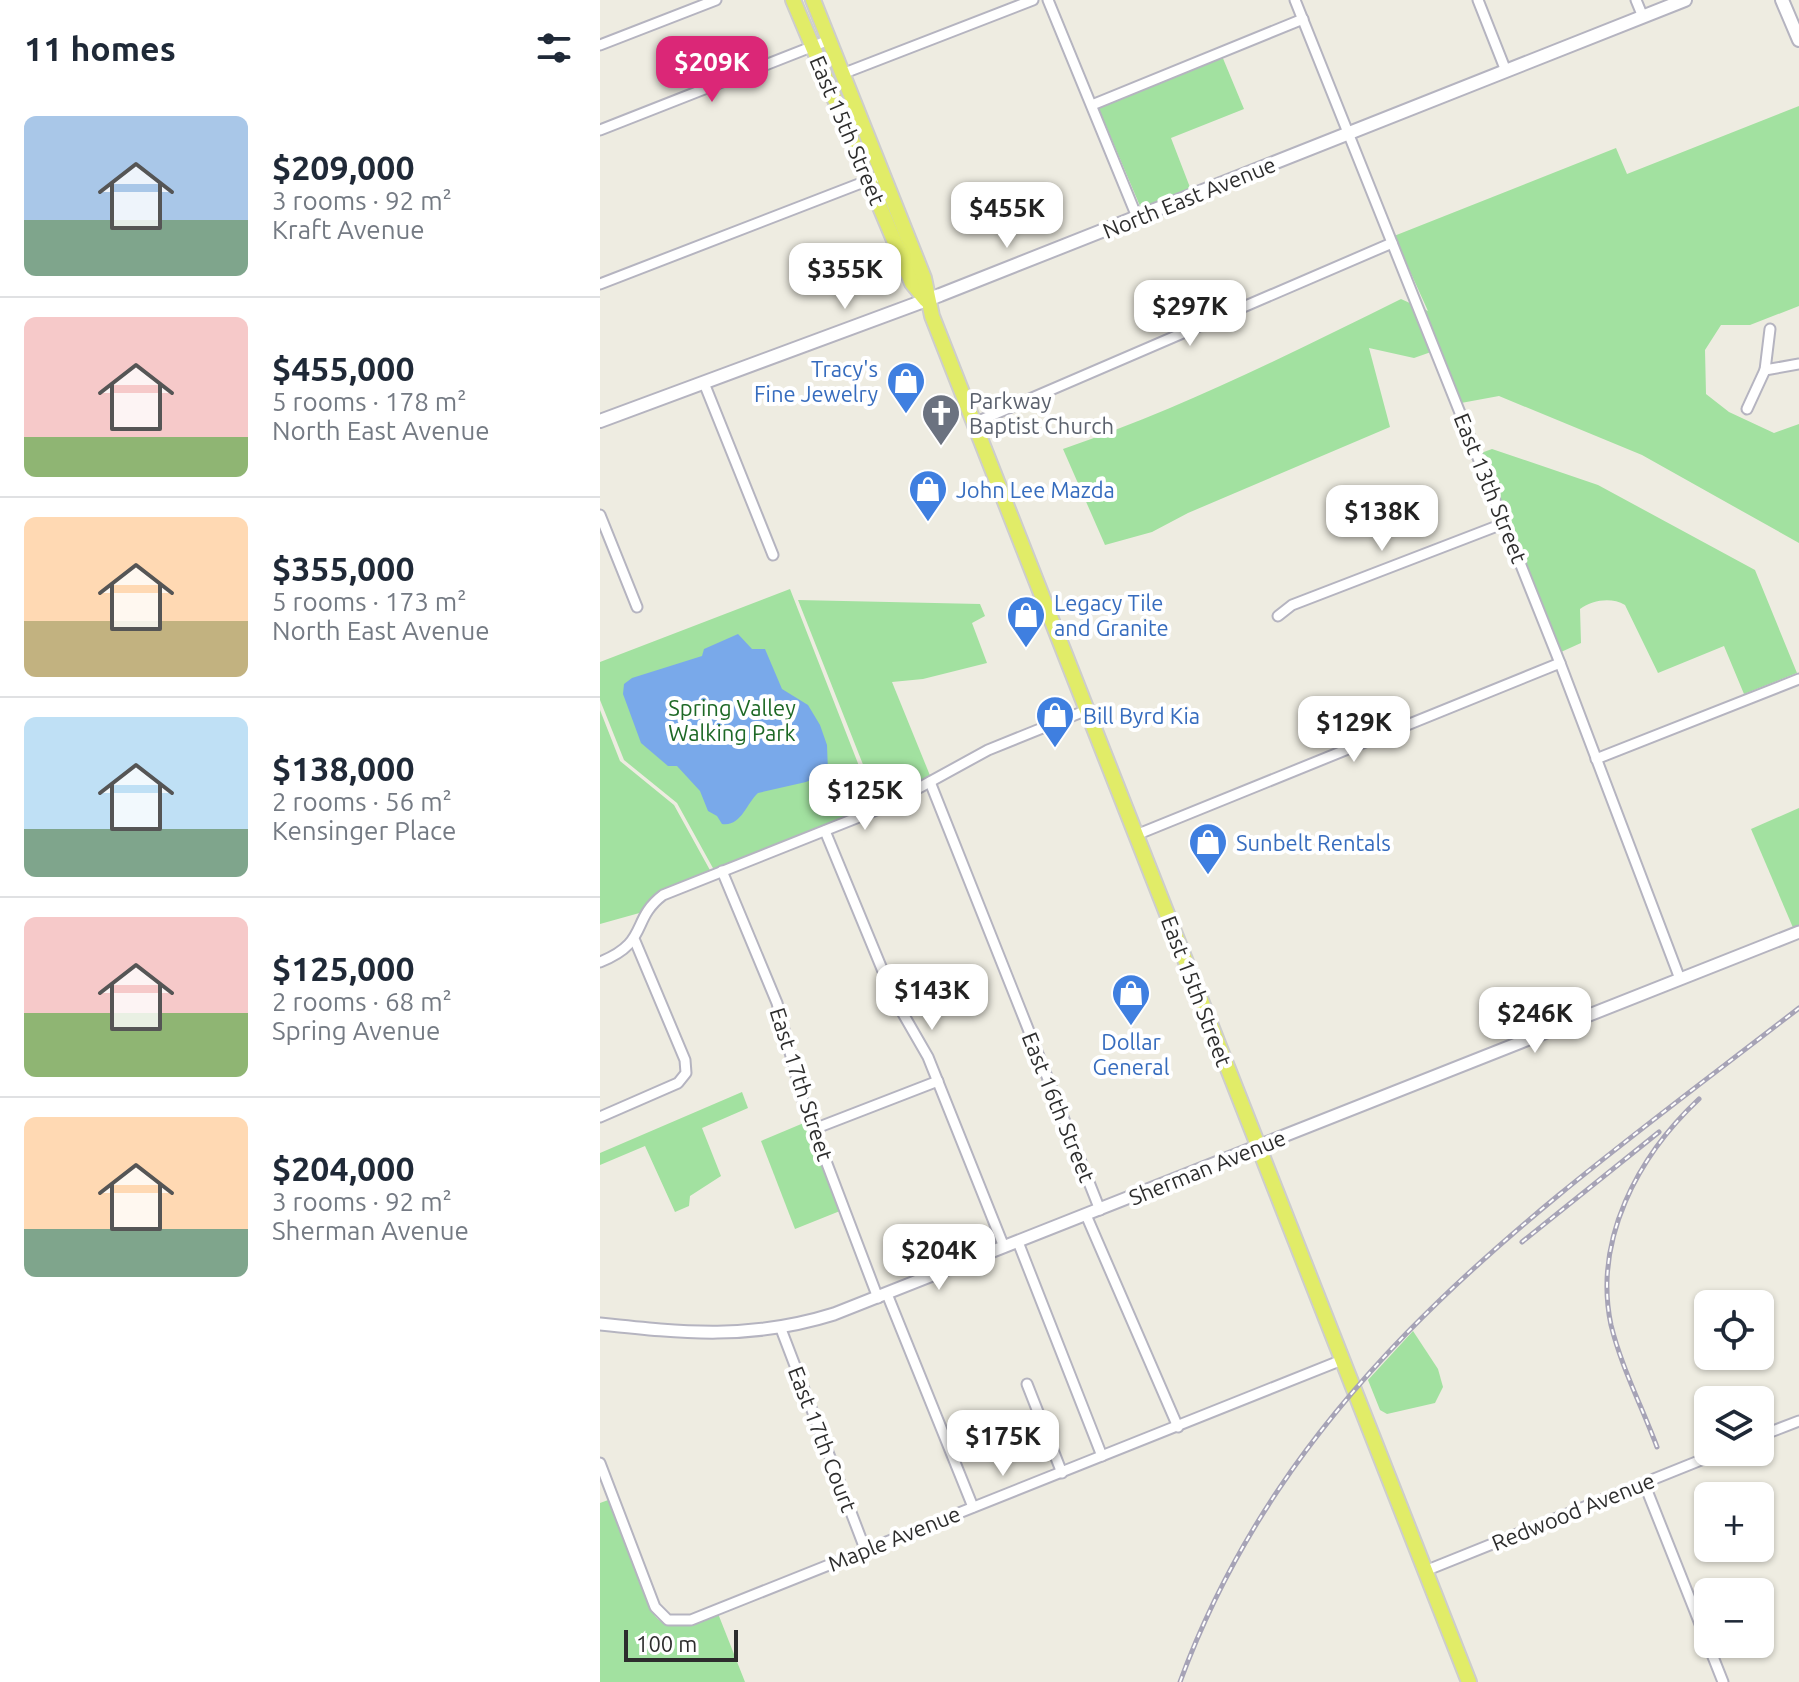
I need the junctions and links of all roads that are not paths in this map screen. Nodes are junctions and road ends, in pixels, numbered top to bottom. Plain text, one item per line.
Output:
1 (716, 0) edge
2 (793, 0) edge
3 (813, 0) edge
4 (1033, 0) edge
5 (1048, 0) edge
6 (1295, 0) edge
7 (1478, 0) edge
8 (1636, 0) edge
9 (1685, 0) edge
10 (1782, 0) edge
11 (1643, 17) junction
12 (1303, 19) junction
13 (829, 40) junction
14 (1799, 40) edge
15 (600, 45) edge
16 (812, 47) junction
17 (820, 66) junction
18 (1506, 71) junction
19 (842, 74) junction
20 (832, 93) junction
21 (1092, 105) junction
22 (600, 130) edge
23 (1349, 134) junction
24 (876, 178) junction
25 (1137, 217) junction
26 (1392, 243) junction
27 (600, 284) edge
28 (926, 301) junction
29 (1770, 329) dead end
30 (1799, 364) edge
31 (1765, 370) junction
32 (704, 383) junction
33 (1747, 409) dead end
34 (600, 421) edge
35 (974, 423) junction
36 (600, 515) edge
37 (1505, 523) junction
38 (773, 555) dead end
39 (637, 607) dead end
40 (1278, 616) dead end
41 (1560, 663) junction
42 (1799, 679) edge
43 (1087, 710) junction
44 (1596, 759) junction
45 (930, 782) junction
46 (825, 831) junction
47 (1136, 835) junction
48 (722, 871) junction
49 (1799, 932) edge
50 (635, 941) junction
51 (600, 962) edge
52 (1680, 979) junction
53 (938, 1081) junction
54 (600, 1117) edge
55 (814, 1129) junction
56 (1258, 1147) junction
57 (1100, 1210) junction
58 (1086, 1215) junction
59 (1018, 1242) junction
60 (1004, 1247) junction
61 (883, 1296) junction
62 (600, 1324) edge
63 (781, 1329) junction
64 (1342, 1360) junction
65 (1027, 1384) dead end
66 (1799, 1421) edge
67 (1178, 1427) junction
68 (1774, 1431) edge
69 (1102, 1456) junction
70 (600, 1463) edge
71 (1694, 1463) edge
72 (1062, 1473) junction
73 (1644, 1483) junction
74 (973, 1507) junction
75 (865, 1549) junction
76 (1425, 1571) junction
77 (1469, 1682) edge
78 (1723, 1682) edge

1 - 15 street
2 - 16 main road, East 15th Street
3 - 13 main road, East 15th Street
4 - 19 street
5 - 21 street
6 - 12 street, East 13th Street
7 - 18 street
8 - 11 street
9 - 11 main road, North East Avenue
10 - 14 main road
11 - 18 main road, North East Avenue
12 - 21 street
12 - 23 street, East 13th Street
13 - 16 street
13 - 19 main road, East 15th Street
16 - 17 main road, East 15th Street
16 - 22 street
17 - 19 main road
17 - 20 main road, East 15th Street
18 - 23 main road, North East Avenue
19 - 20 main road
19 - 24 main road, East 15th Street
20 - 24 main road, East 15th Street
21 - 25 street
23 - 25 main road, North East Avenue
23 - 26 street, East 13th Street
24 - 27 street
24 - 28 main road, East 15th Street
25 - 28 main road, North East Avenue
26 - 35 street
26 - 37 street, East 13th Street
28 - 32 main road, North East Avenue
28 - 35 main road, East 15th Street
29 - 31 street
30 - 31 street
31 - 33 street
32 - 34 main road, North East Avenue
32 - 38 street
35 - 43 main road, East 15th Street
36 - 39 street
37 - 40 street
37 - 41 street, East 13th Street
41 - 44 street, East 13th Street
41 - 47 street
42 - 44 street
43 - 45 street
43 - 47 main road, East 15th Street
44 - 52 street, East 13th Street
45 - 46 street
45 - 57 street, East 16th Street
46 - 48 street
46 - 53 street
47 - 56 main road, East 15th Street
48 - 50 street
48 - 55 street, East 17th Street
49 - 52 street, Sherman Avenue
50 - 51 street
50 - 54 street
52 - 56 street, Sherman Avenue
53 - 55 street
53 - 60 street
55 - 61 street, East 17th Street
56 - 57 street, Sherman Avenue
56 - 64 main road, East 15th Street
57 - 58 street, Sherman Avenue
58 - 59 street, Sherman Avenue
58 - 67 street, East 16th Street
59 - 60 street, Sherman Avenue
59 - 69 street
60 - 61 street, Sherman Avenue
61 - 63 street, Sherman Avenue
61 - 74 street, East 17th Street
62 - 63 street, Sherman Avenue
63 - 75 street, East 17th Court
64 - 67 street, Maple Avenue
64 - 76 main road, East 15th Street
65 - 72 street
66 - 68 street
67 - 69 street, Maple Avenue
69 - 72 street, Maple Avenue
70 - 75 street, Maple Avenue
71 - 73 street, Redwood Avenue
72 - 74 street, Maple Avenue
73 - 76 street, Redwood Avenue
73 - 78 street
74 - 75 street, Maple Avenue
76 - 77 main road, East 15th Street

